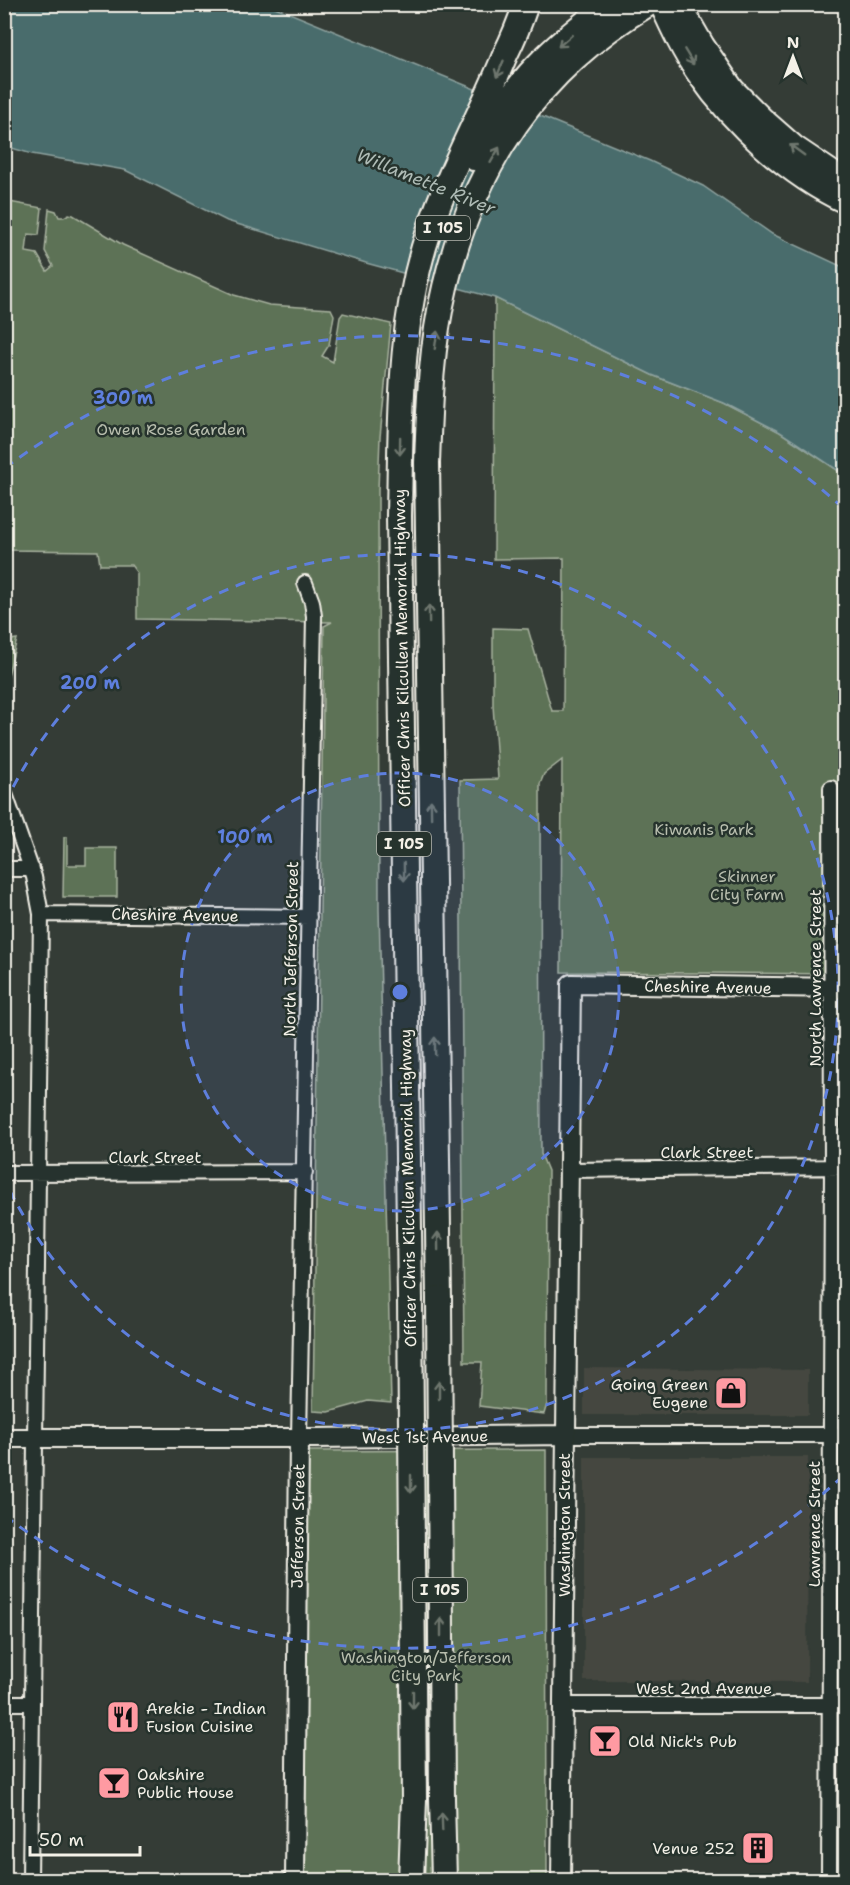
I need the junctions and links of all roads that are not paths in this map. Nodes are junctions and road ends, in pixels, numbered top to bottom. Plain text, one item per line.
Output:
1 (610, 4) edge
2 (648, 4) edge
3 (662, 4) edge
4 (678, 4) edge
5 (524, 10) edge
6 (846, 183) edge
7 (846, 201) edge
8 (403, 388) junction
9 (305, 583) dead end
10 (831, 788) dead end
11 (4, 791) edge
12 (4, 869) edge
13 (32, 869) junction
14 (41, 914) junction
15 (309, 917) junction
16 (571, 984) joint
17 (838, 988) edge
18 (839, 1167) edge
19 (568, 1170) junction
20 (4, 1173) edge
21 (305, 1173) junction
22 (38, 1174) junction
23 (565, 1435) junction
24 (831, 1435) junction
25 (846, 1435) edge
26 (4, 1438) edge
27 (35, 1438) junction
28 (299, 1438) junction
29 (4, 1703) edge
30 (32, 1703) junction
31 (563, 1705) junction
32 (830, 1705) junction
33 (846, 1705) edge
34 (30, 1881) edge
35 (295, 1881) edge
36 (411, 1881) edge
37 (444, 1881) edge
38 (561, 1881) edge
39 (829, 1881) edge

1 -> 8 highway, I 105
37 -> 2 highway, Officer Chris Kilcullen Memorial Highway / I 105, bridge
3 -> 7 highway
6 -> 4 highway
5 -> 8 highway
8 -> 36 highway, Officer Chris Kilcullen Memorial Highway / I 105, bridge
9 - 15 street, North Jefferson Street
10 - 17 street, North Lawrence Street
11 - 13 street
12 - 13 street
13 - 14 street
14 - 15 street, Cheshire Avenue
14 - 22 street
15 - 21 street, North Jefferson Street
16 - 17 street, Cheshire Avenue
16 - 19 street, Washington Street
17 - 18 street, North Lawrence Street
18 - 19 street, Clark Street
18 - 24 street, Lawrence Street
19 - 23 street, Washington Street
20 - 22 street, Clark Street
21 - 22 street, Clark Street
21 - 28 street, Jefferson Street
22 - 27 street
23 - 24 street, West 1st Avenue
23 - 28 street, West 1st Avenue
23 - 31 street, Washington Street
24 - 25 street, West 1st Avenue
24 - 32 street, Lawrence Street
26 - 27 street, West 1st Avenue
27 - 28 street, West 1st Avenue
27 - 30 street
28 - 35 street, Jefferson Street
29 - 30 street
30 - 34 street
31 - 32 street, West 2nd Avenue
31 - 38 street, Washington Street
32 - 33 street, West 2nd Avenue
32 - 39 street, Lawrence Street

